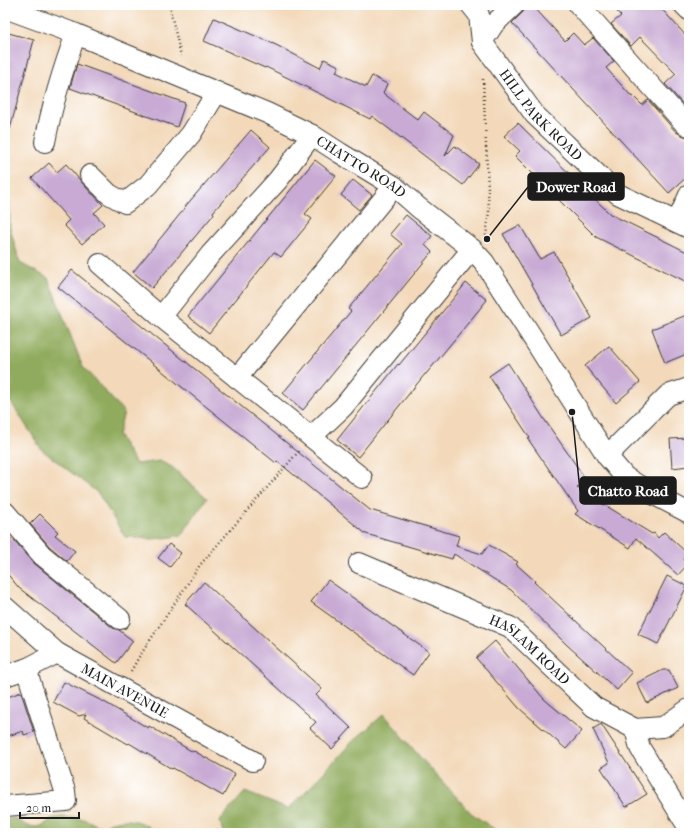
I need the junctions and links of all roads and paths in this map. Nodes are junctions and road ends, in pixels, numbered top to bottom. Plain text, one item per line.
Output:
1 (169, 5) edge
2 (471, 5) edge
3 (514, 5) edge
4 (579, 5) edge
5 (684, 5) edge
6 (5, 8) edge
7 (689, 10) edge
8 (76, 34) junction
9 (482, 42) junction
10 (483, 72) dead end
11 (187, 80) junction
12 (218, 92) junction
13 (689, 126) edge
14 (312, 135) junction
15 (45, 142) dead end
16 (90, 175) dead end
17 (394, 186) junction
18 (689, 196) edge
19 (683, 225) edge
20 (478, 256) junction
21 (100, 264) dead end
22 (161, 317) junction
23 (237, 378) junction
24 (689, 388) edge
25 (311, 438) junction
26 (607, 456) junction
27 (362, 478) dead end
28 (5, 512) edge
29 (689, 513) edge
30 (359, 563) dead end
31 (5, 607) edge
32 (120, 619) dead end
33 (57, 653) junction
34 (28, 668) junction
35 (5, 676) edge
36 (122, 688) junction
37 (689, 709) edge
38 (635, 729) junction
39 (254, 761) dead end
40 (5, 806) edge
41 (685, 822) dead end

1 - 11 path
2 - 9 street
3 - 9 street
4 - 13 street
5 - 7 street
6 - 8 street, CHATTO ROAD
8 - 11 street, CHATTO ROAD
8 - 15 street
9 - 19 street, HILL PARK ROAD
10 - 20 path
11 - 12 street, CHATTO ROAD
12 - 14 street, CHATTO ROAD
12 - 16 street
14 - 17 street, CHATTO ROAD
14 - 22 street
17 - 20 street, CHATTO ROAD
17 - 23 street
18 - 19 street
20 - 25 street
20 - 26 street, CHATTO ROAD
21 - 22 street
22 - 23 street
23 - 25 street
24 - 26 street
25 - 27 street
25 - 36 path
26 - 29 street, CHATTO ROAD
28 - 32 street
30 - 38 street, HASLAM ROAD
31 - 33 street, MAIN AVENUE
33 - 34 street
33 - 36 street, MAIN AVENUE
34 - 35 street
34 - 40 street
36 - 39 street, MAIN AVENUE
37 - 38 street
38 - 41 street

